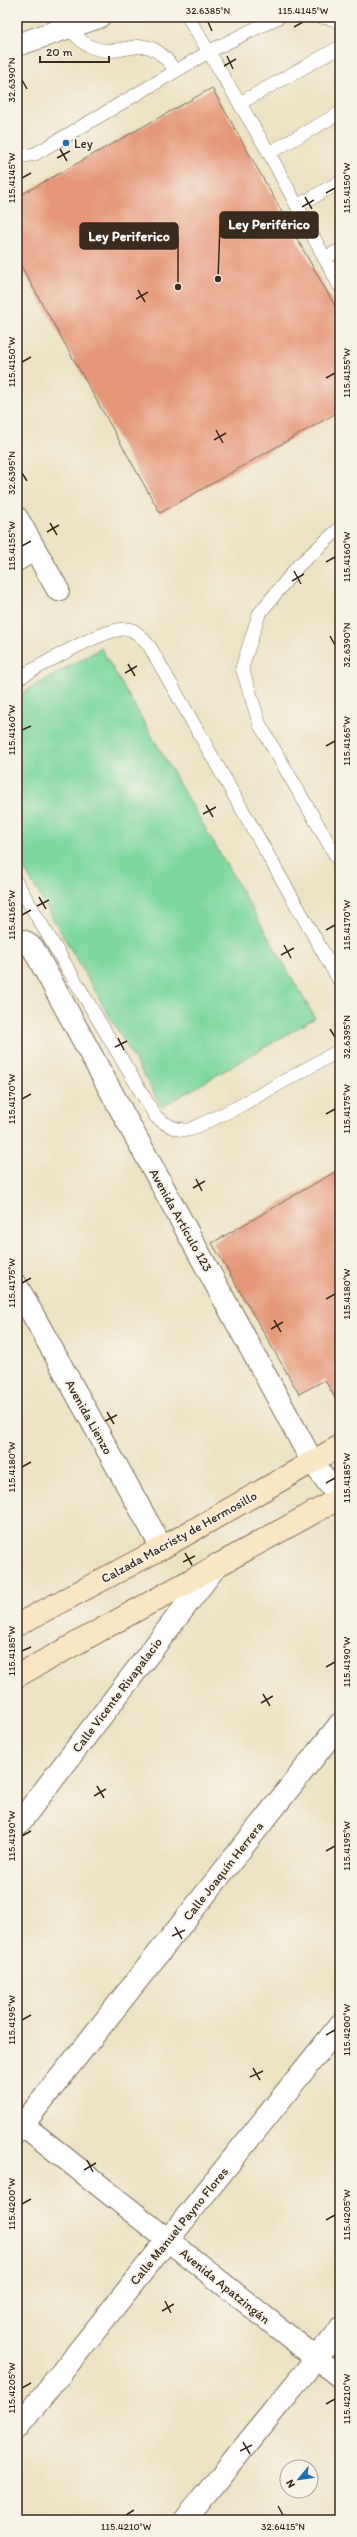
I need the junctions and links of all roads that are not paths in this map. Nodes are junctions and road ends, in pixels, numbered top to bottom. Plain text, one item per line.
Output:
1 (99, 17) edge
2 (188, 17) edge
3 (279, 17) edge
4 (321, 17) edge
5 (340, 23) edge
6 (68, 28) junction
7 (17, 45) edge
8 (340, 48) edge
9 (210, 51) junction
10 (175, 71) junction
11 (240, 103) junction
12 (340, 113) edge
13 (269, 153) junction
14 (17, 157) edge
15 (340, 182) edge
16 (297, 206) junction
17 (340, 250) edge
18 (324, 258) junction
19 (340, 288) edge
20 (17, 518) edge
21 (340, 528) edge
22 (26, 555) edge
23 (58, 590) dead end
24 (17, 679) edge
25 (340, 863) edge
26 (17, 883) edge
27 (50, 940) junction
28 (20, 941) edge
29 (340, 982) edge
30 (340, 1050) edge
31 (17, 1286) edge
32 (340, 1446) edge
33 (312, 1461) junction
34 (340, 1499) edge
35 (162, 1548) junction
36 (217, 1565) junction
37 (17, 1625) edge
38 (17, 1676) edge
39 (340, 1724) edge
40 (17, 1826) edge
41 (340, 2024) edge
42 (19, 2125) edge
43 (168, 2240) junction
44 (340, 2329) edge
45 (316, 2358) junction
46 (340, 2377) edge
47 (17, 2428) edge
48 (185, 2520) edge

1 - 6 street
2 - 9 lane
3 - 9 lane
4 - 5 lane
6 - 7 street
6 - 10 lane
8 - 11 lane
9 - 10 lane
9 - 11 lane
10 - 14 lane
11 - 13 lane
12 - 13 lane
13 - 16 lane
15 - 16 lane
16 - 18 lane
17 - 18 lane
18 - 19 lane
20 - 22 street
21 - 25 lane
22 - 23 street
24 - 29 lane
26 - 27 lane
27 - 28 lane
27 - 30 lane
28 - 33 street, Avenida Artículo 123
31 - 35 street, Avenida Lienzo
32 - 33 main road, Calzada Macristy de Hermosillo
33 - 34 street, Avenida Artículo 123
33 - 35 main road, Calzada Macristy de Hermosillo
34 - 36 main road
35 - 37 main road, Calzada Macristy de Hermosillo
36 - 38 main road
36 - 40 street, Calle Vicente Rivapalacio
39 - 42 street, Calle Joaquín Herrera
41 - 43 street, Calle Manuel Payno Flores
42 - 43 street, Avenida Apatzingán
43 - 45 street, Avenida Apatzingán
43 - 47 street, Calle Manuel Payno Flores
44 - 45 street
45 - 46 street, Avenida Apatzingán
45 - 48 street

